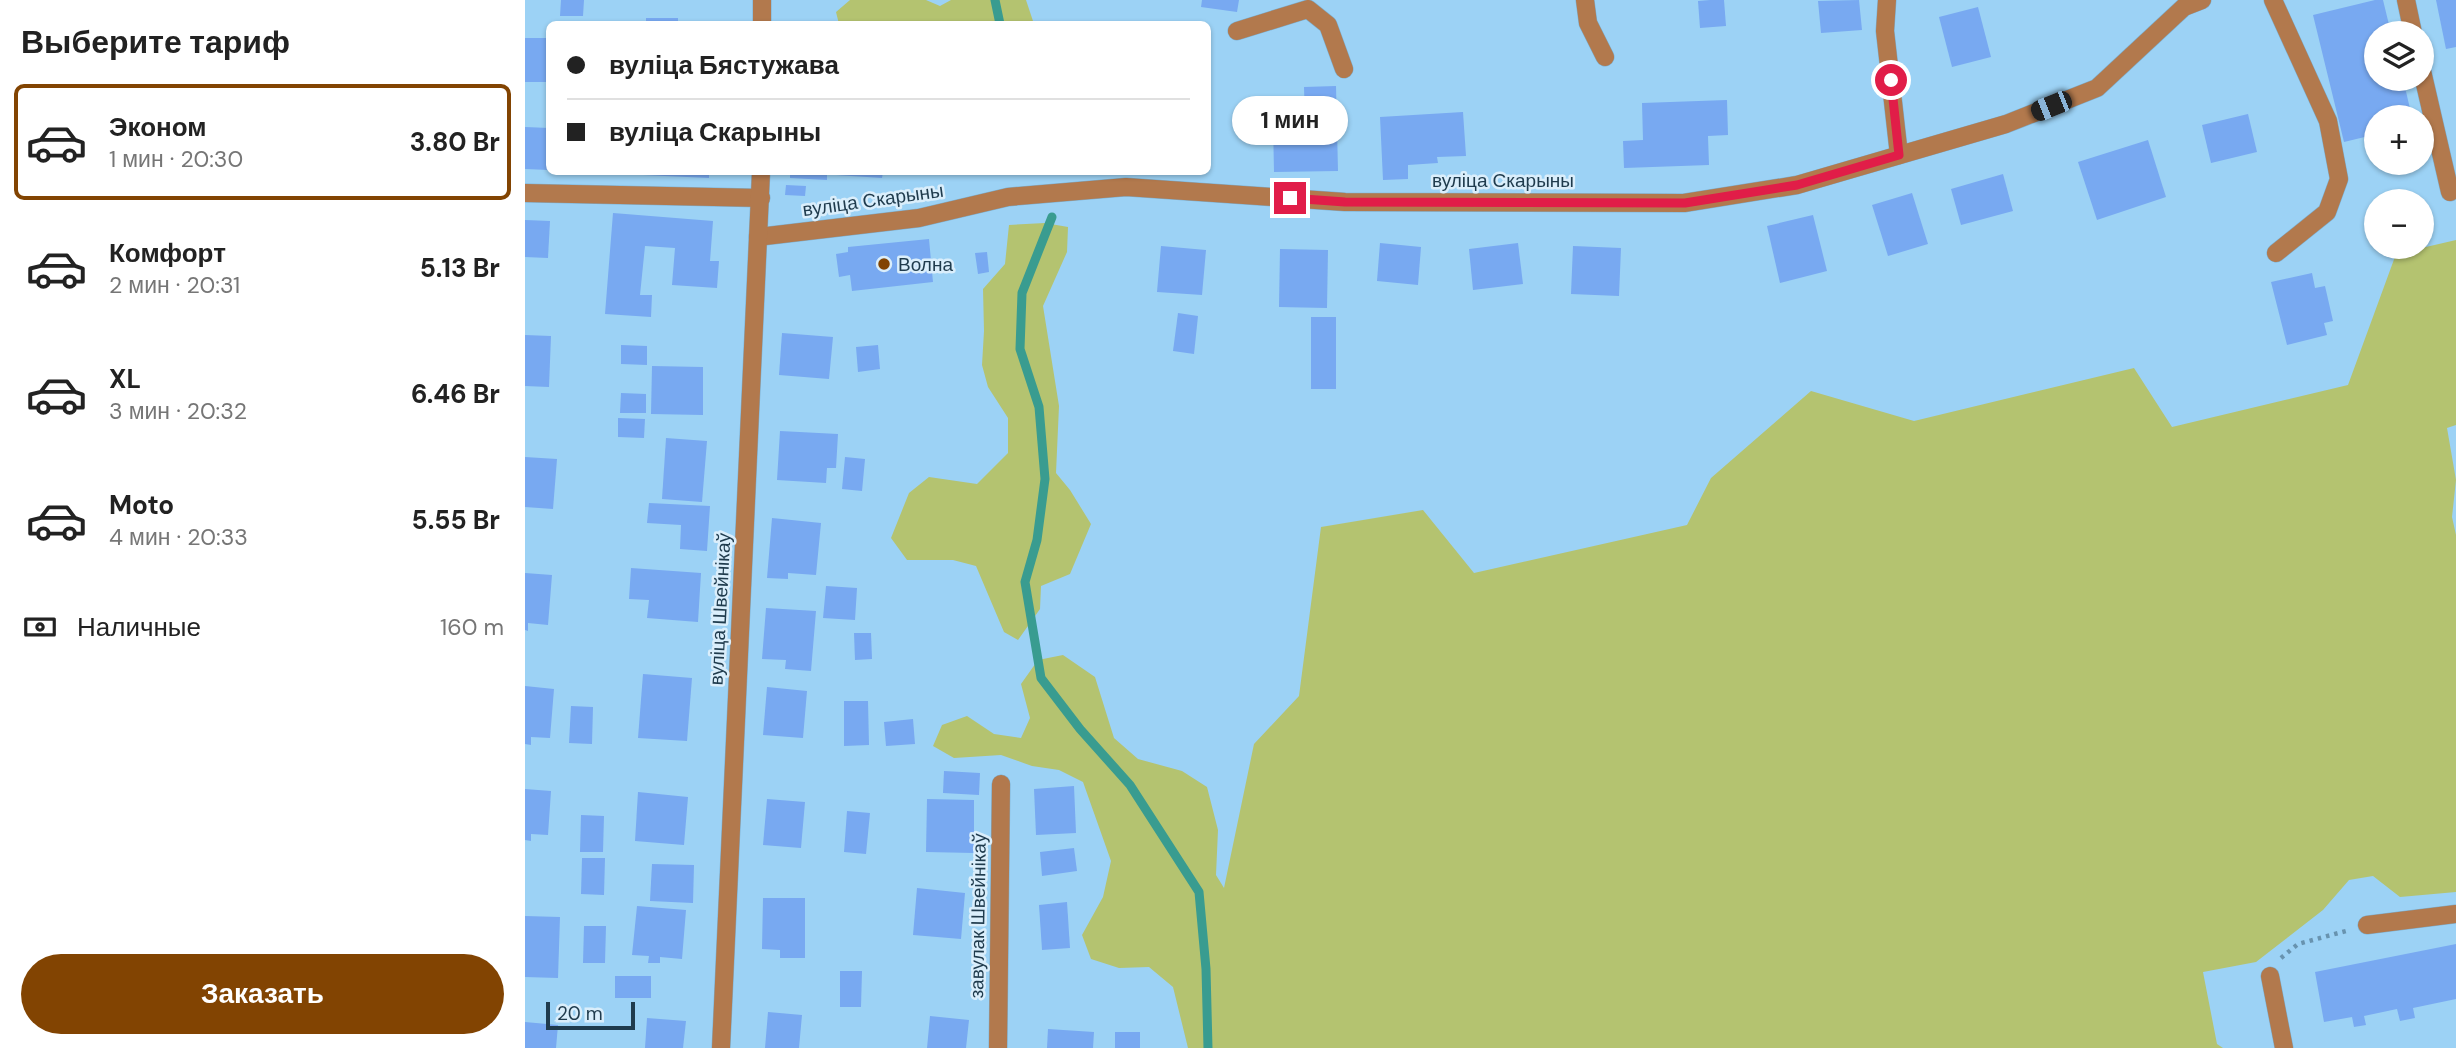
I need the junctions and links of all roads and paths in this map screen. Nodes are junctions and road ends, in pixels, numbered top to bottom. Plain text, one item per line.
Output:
1 (762, 0) edge
2 (1585, 0) edge
3 (1887, 0) edge
4 (2202, 0) edge
5 (2273, 0) edge
6 (2406, 0) edge
7 (1308, 5) edge
8 (762, 21) edge
9 (2410, 21) edge
10 (1237, 31) dead end
11 (1605, 57) dead end
12 (1344, 69) dead end
13 (2427, 91) edge
14 (1899, 155) junction
15 (761, 175) edge
16 (2450, 192) dead end
17 (525, 193) edge
18 (761, 198) junction
19 (758, 237) junction
20 (2276, 253) dead end
21 (1000, 784) dead end
22 (2456, 914) edge
23 (2367, 925) joint
24 (2270, 976) joint
25 (721, 1048) edge
26 (997, 1048) edge
27 (2284, 1048) edge

1 - 8 street
2 - 11 street
3 - 14 street
4 - 14 street, вуліца Скарыны
5 - 20 street
6 - 9 street
7 - 10 street
7 - 12 street
13 - 16 street
14 - 19 street, вуліца Скарыны
15 - 18 street, вуліца Швейнікаў
17 - 18 street
18 - 19 street, вуліца Швейнікаў
19 - 25 street, вуліца Швейнікаў
21 - 26 street, завулак Швейнікаў
22 - 23 street
23 - 24 path
24 - 27 street

